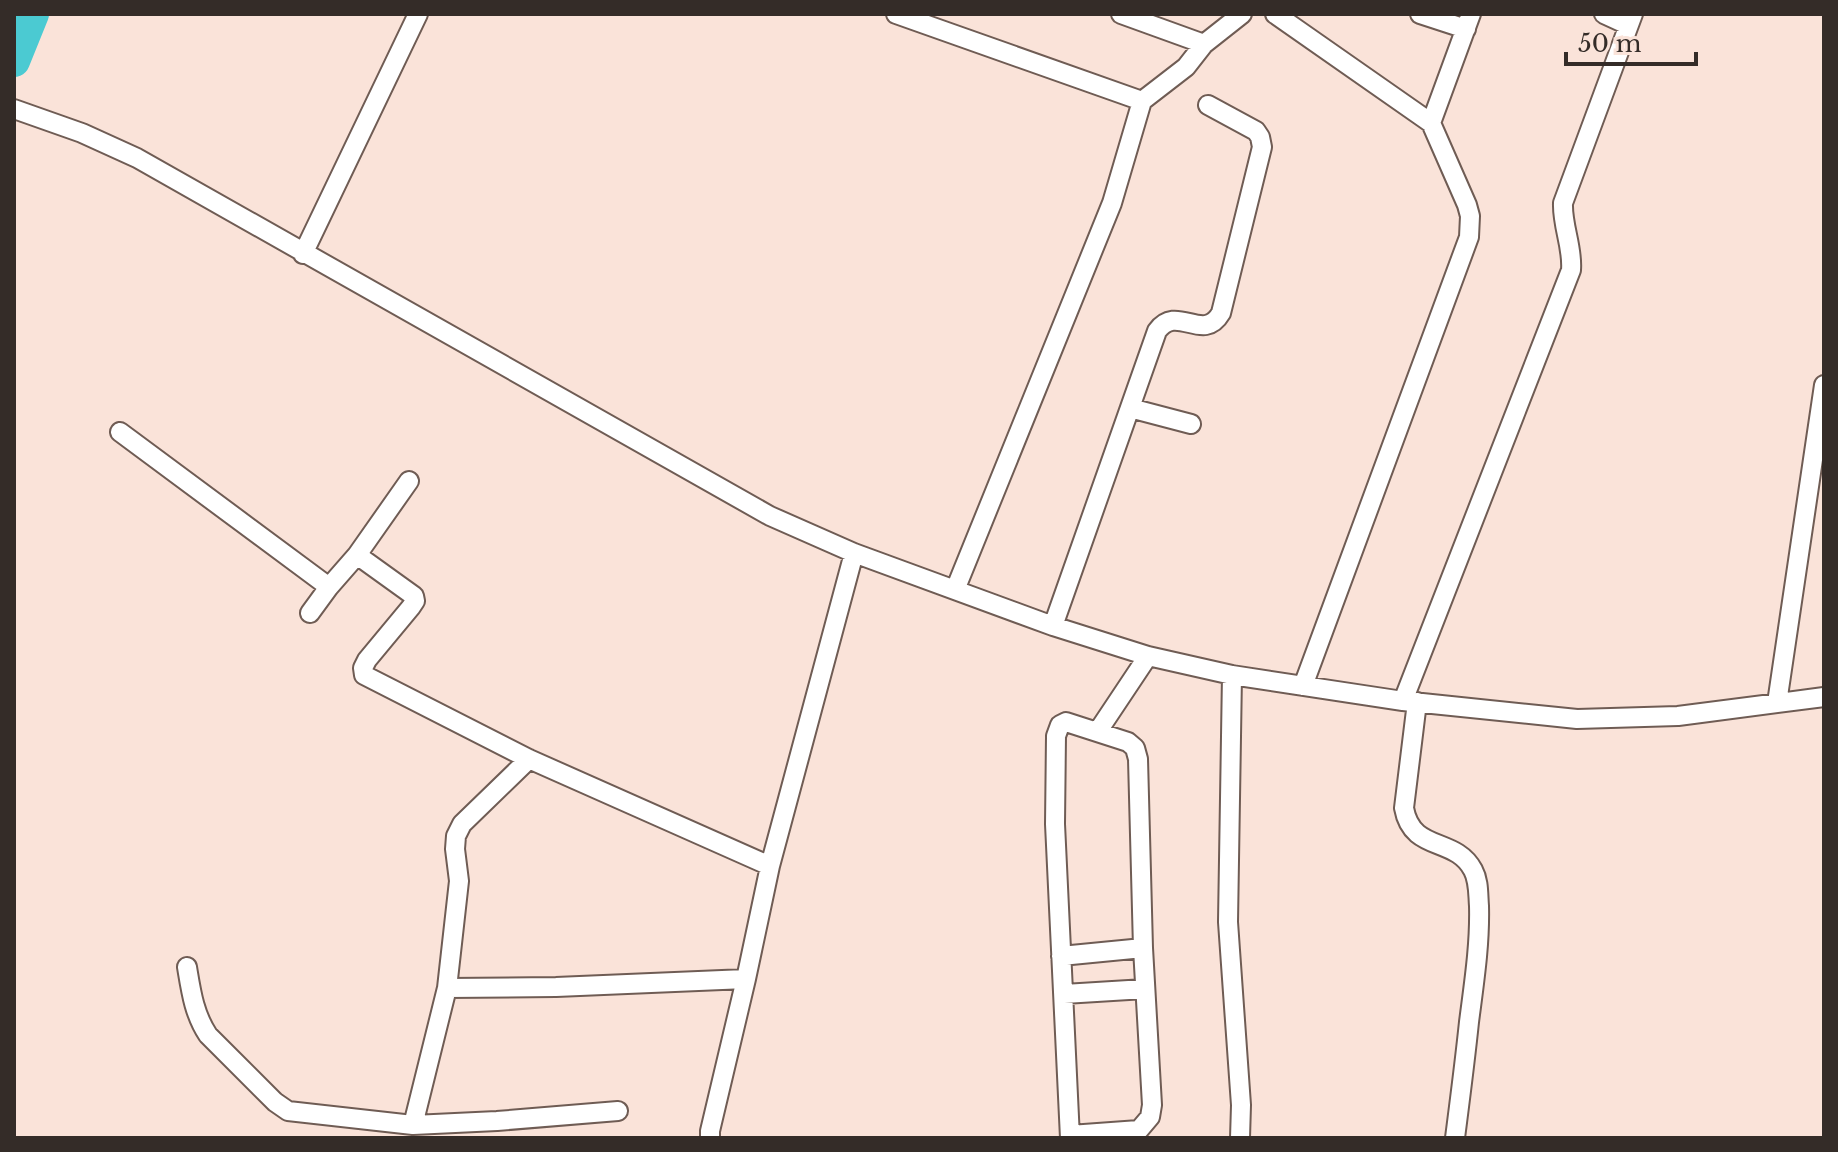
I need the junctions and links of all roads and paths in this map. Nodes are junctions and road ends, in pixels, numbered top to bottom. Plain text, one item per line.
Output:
1 (418, 14) edge
2 (896, 14) edge
3 (1121, 14) edge
4 (1242, 14) edge
5 (1275, 14) edge
6 (1420, 14) edge
7 (1604, 14) edge
8 (1630, 20) edge
9 (1469, 22) edge
10 (1204, 44) junction
11 (1142, 101) junction
12 (1208, 105) dead end
13 (16, 110) edge
14 (1431, 123) junction
15 (303, 254) junction
16 (1824, 385) edge
17 (1130, 408) junction
18 (1191, 424) dead end
19 (120, 432) dead end
20 (409, 481) dead end
21 (854, 553) junction
22 (357, 555) junction
23 (329, 587) junction
24 (955, 590) junction
25 (310, 613) dead end
26 (1053, 626) junction
27 (1148, 656) junction
28 (1232, 675) junction
29 (1303, 686) junction
30 (1824, 697) edge
31 (1410, 701) junction
32 (1777, 703) junction
33 (1098, 731) junction
34 (529, 759) junction
35 (770, 866) junction
36 (1143, 948) junction
37 (1061, 956) junction
38 (187, 967) dead end
39 (746, 979) junction
40 (447, 988) junction
41 (1145, 989) junction
42 (1064, 994) junction
43 (618, 1111) dead end
44 (413, 1125) junction
45 (1070, 1136) edge
46 (710, 1138) edge
47 (1240, 1138) edge
48 (1455, 1138) edge

1 - 15 street
2 - 11 street
3 - 10 street
4 - 10 street
5 - 14 street
6 - 9 street
7 - 8 street
8 - 31 street
9 - 14 street
10 - 11 street
11 - 24 street
12 - 17 street
13 - 15 street
14 - 29 street
15 - 21 street
16 - 32 street
17 - 18 street
17 - 26 street
19 - 23 street
20 - 22 street
21 - 24 street
21 - 35 street
22 - 23 street
22 - 34 street
23 - 25 street
24 - 26 street
26 - 27 street
27 - 28 street
27 - 33 street
28 - 29 street
28 - 47 street
29 - 31 street
30 - 32 street
31 - 32 street
31 - 48 street
33 - 36 street
33 - 37 street
34 - 35 street
34 - 40 street
35 - 39 street
36 - 37 street
36 - 41 street
37 - 42 street
38 - 44 street
39 - 40 street
39 - 46 street
40 - 44 street
41 - 42 street
41 - 45 street
42 - 45 street
43 - 44 street

